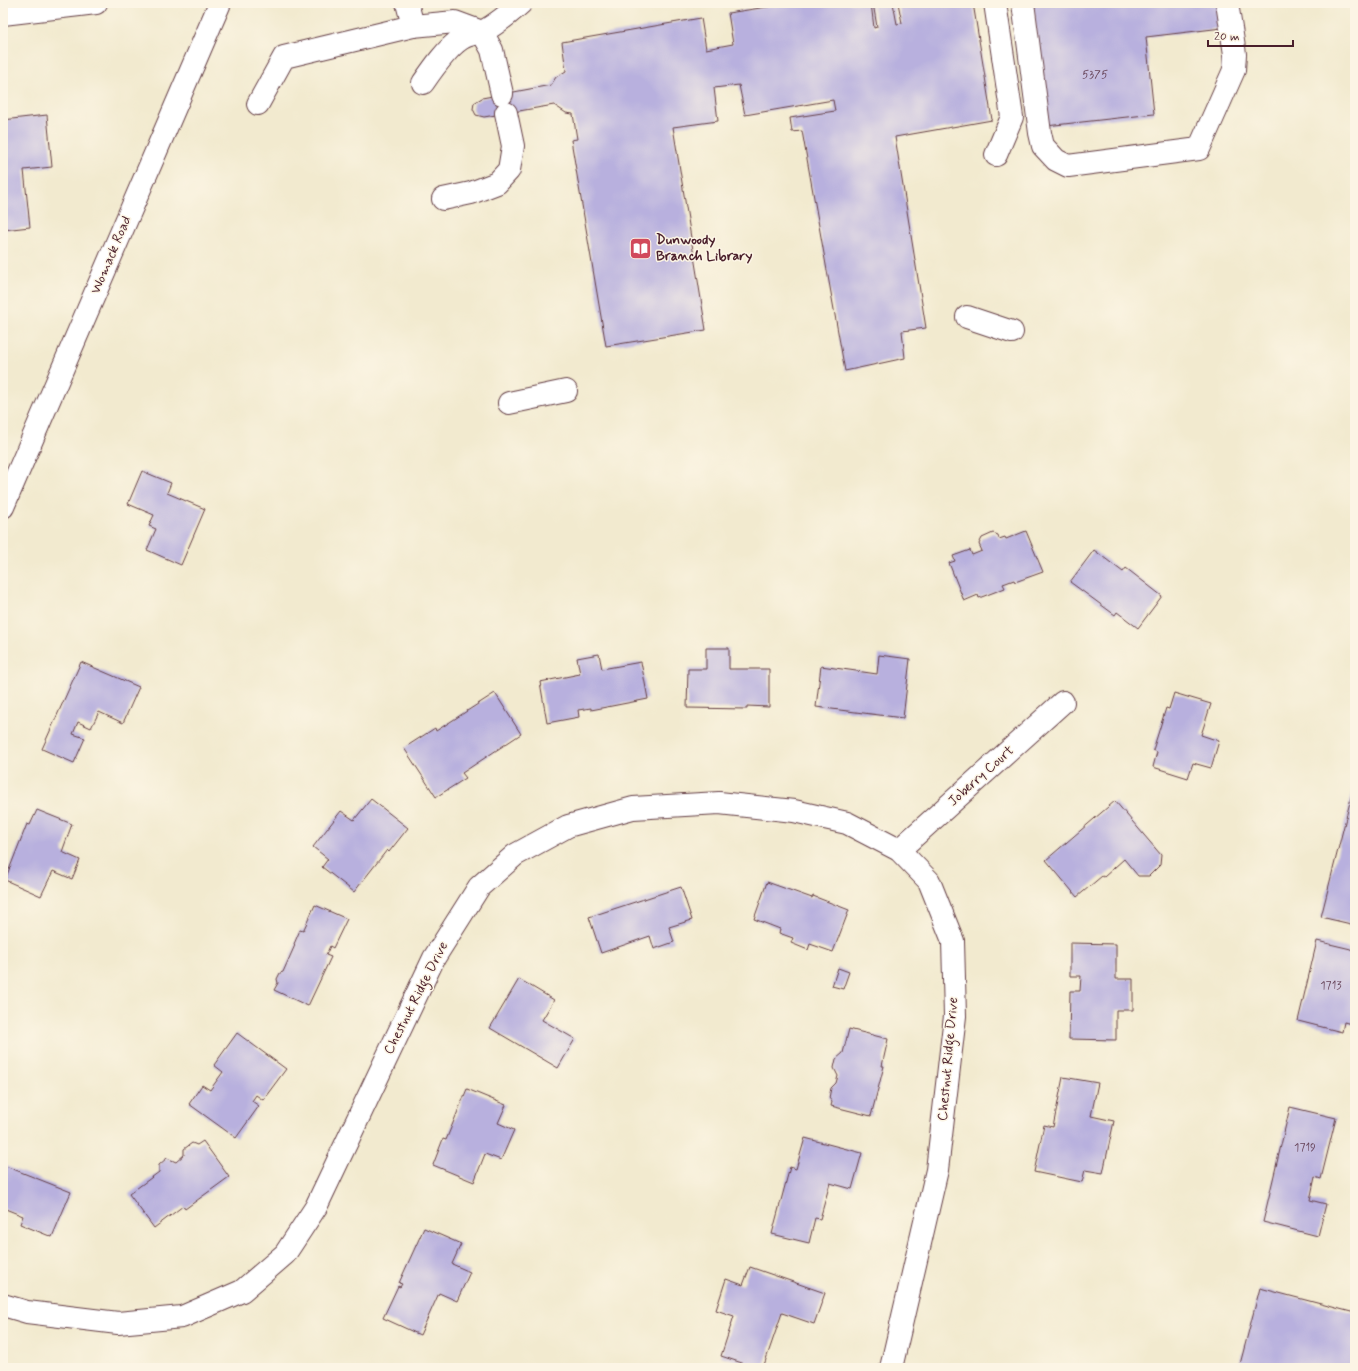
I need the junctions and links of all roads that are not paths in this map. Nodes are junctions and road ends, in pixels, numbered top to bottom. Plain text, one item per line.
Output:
1 (96, 3) edge
2 (220, 3) edge
3 (407, 3) edge
4 (521, 3) edge
5 (995, 3) edge
6 (1023, 3) edge
7 (1228, 3) edge
8 (3, 14) edge
9 (413, 26) junction
10 (482, 32) junction
11 (423, 84) dead end
12 (258, 104) dead end
13 (996, 155) dead end
14 (443, 199) dead end
15 (967, 317) dead end
16 (1012, 332) dead end
17 (566, 391) dead end
18 (509, 403) dead end
19 (5, 494) edge
20 (1063, 702) dead end
21 (899, 850) junction
22 (3, 1305) edge
23 (891, 1368) edge

1 - 8 street
2 - 19 street, Womack Road
3 - 9 street
4 - 10 street
5 - 13 street
6 - 7 street
9 - 10 street
9 - 12 street
10 - 11 street
10 - 14 street
15 - 16 street
17 - 18 street
20 - 21 street, Joberry Court
21 - 22 street, Chestnut Ridge Drive
21 - 23 street, Chestnut Ridge Drive

